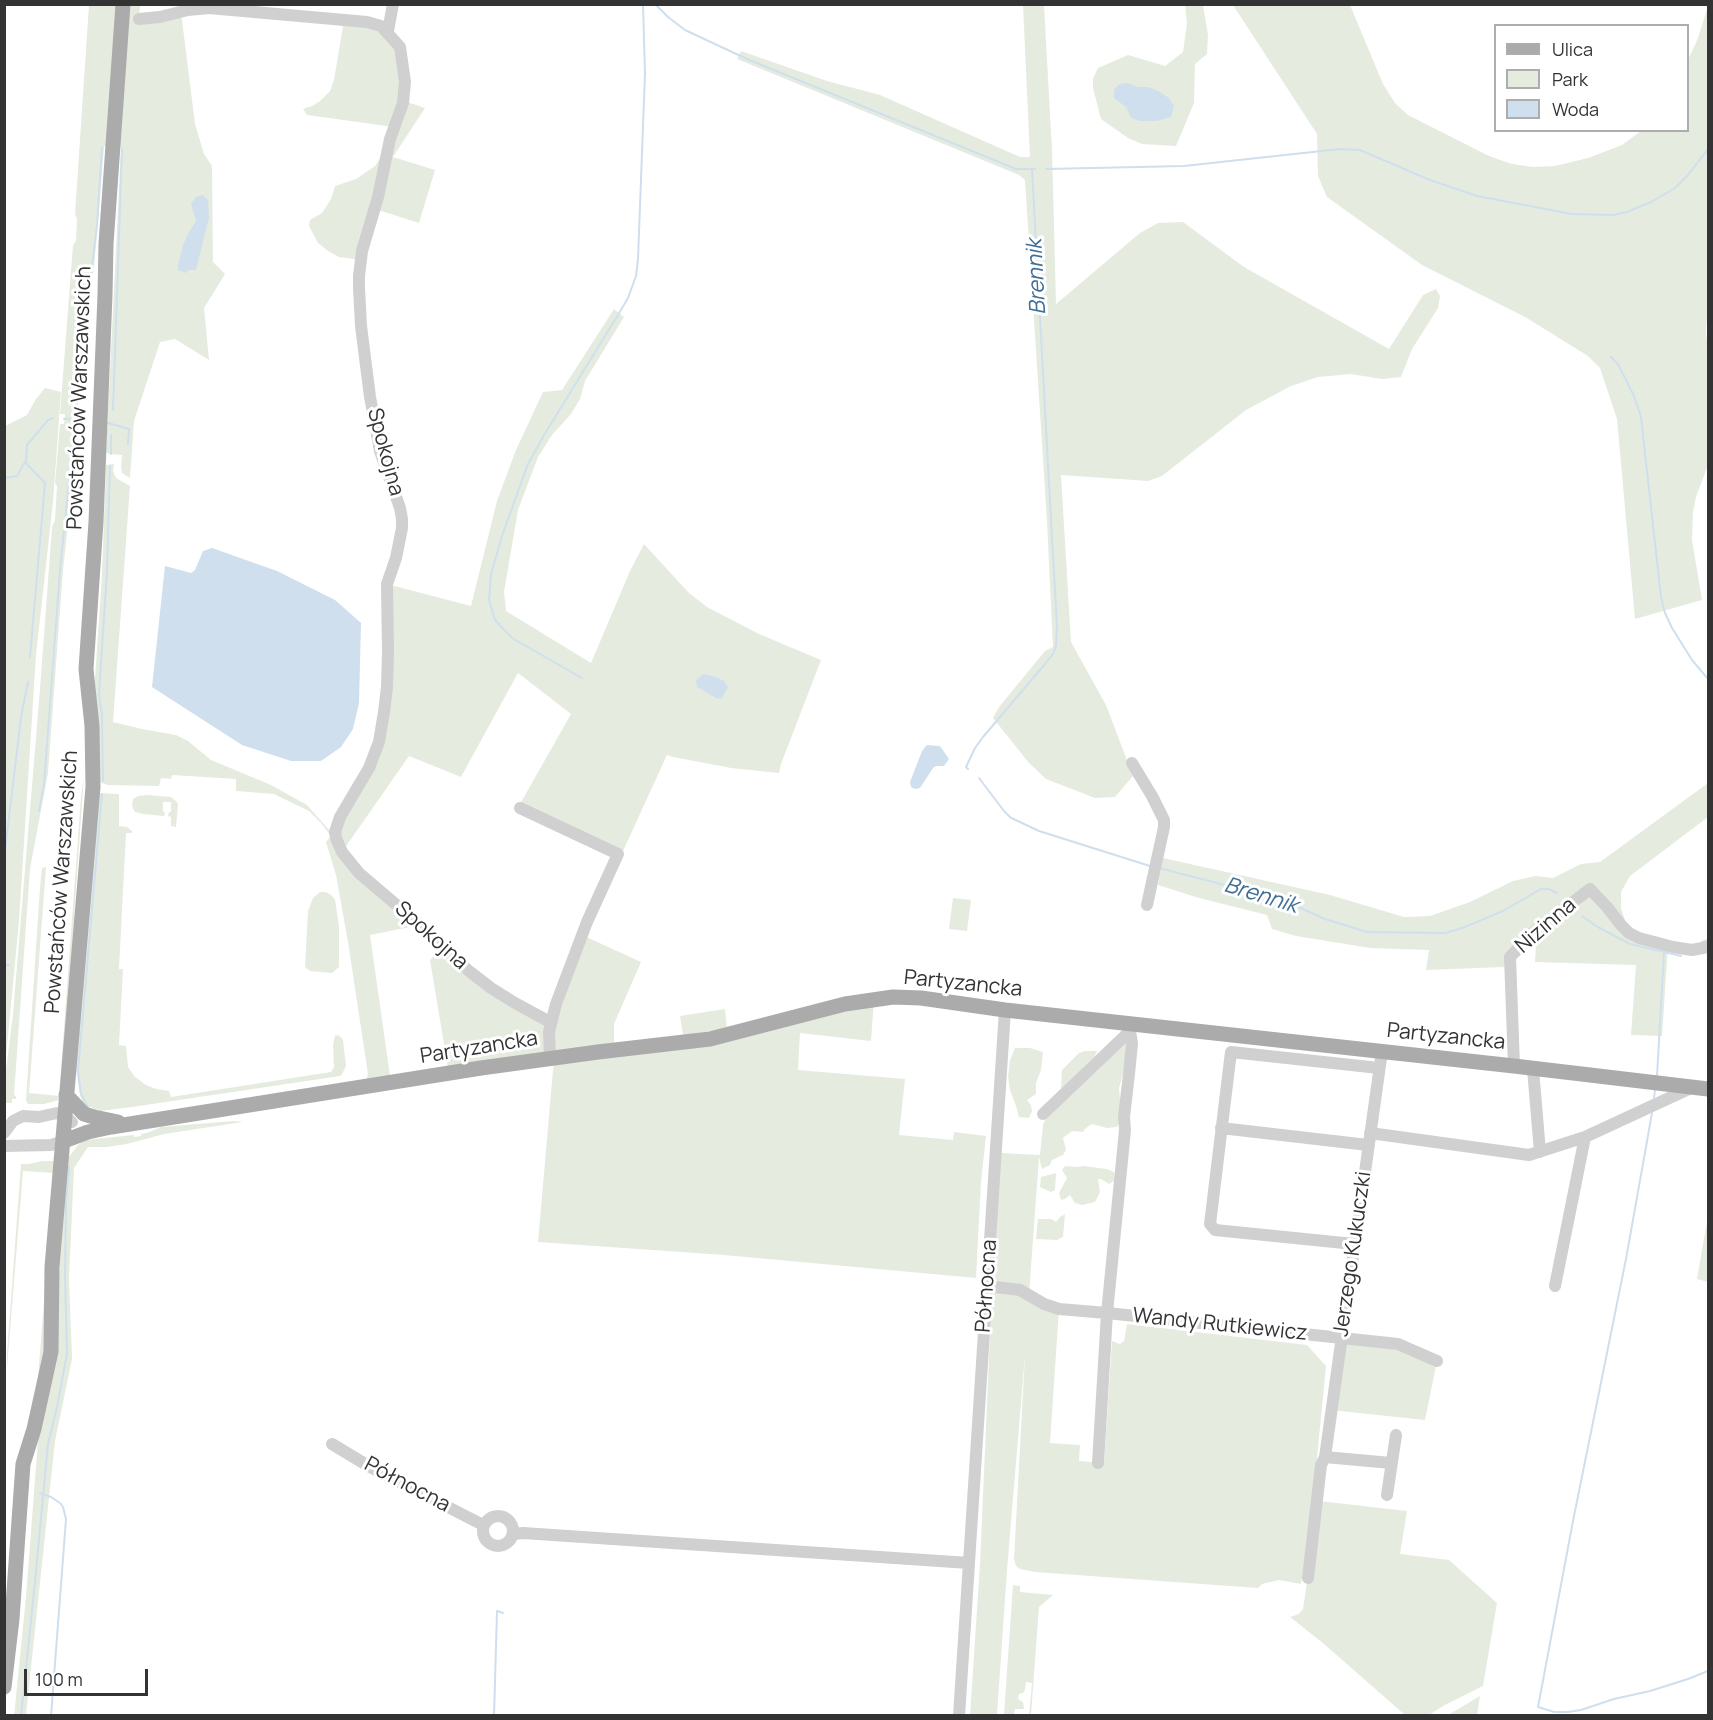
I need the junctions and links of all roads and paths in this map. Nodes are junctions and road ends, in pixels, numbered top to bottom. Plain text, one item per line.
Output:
1 (123, 4) edge
2 (393, 4) edge
3 (139, 19) dead end
4 (388, 31) junction
5 (1132, 764) dead end
6 (520, 808) dead end
7 (1147, 905) dead end
8 (1708, 947) edge
9 (1005, 1010) junction
10 (550, 1022) junction
11 (1131, 1027) junction
12 (1382, 1051) junction
13 (550, 1059) junction
14 (1514, 1066) junction
15 (1379, 1068) junction
16 (1533, 1069) junction
17 (1701, 1088) edge
18 (66, 1095) junction
19 (1042, 1114) dead end
20 (69, 1119) junction
21 (133, 1124) junction
22 (111, 1127) junction
23 (1221, 1128) junction
24 (4, 1133) edge
25 (1585, 1137) junction
26 (1369, 1139) junction
27 (64, 1141) junction
28 (4, 1146) edge
29 (1540, 1152) junction
30 (1354, 1244) junction
31 (987, 1286) junction
32 (1555, 1286) dead end
33 (1107, 1313) junction
34 (1341, 1338) junction
35 (1437, 1361) dead end
36 (1396, 1435) dead end
37 (332, 1444) dead end
38 (1325, 1457) junction
39 (1098, 1463) dead end
40 (1391, 1463) junction
41 (1387, 1495) dead end
42 (483, 1525) junction
43 (513, 1534) junction
44 (969, 1563) junction
45 (1308, 1578) dead end
46 (4, 1687) edge
47 (959, 1716) edge

1 - 18 main road, Powstańców Warszawskich
2 - 4 street
3 - 4 street
4 - 10 street, Spokojna
5 - 7 street
6 - 10 street
8 - 14 street, Nizinna
9 - 11 main road, Partyzancka
9 - 13 main road, Partyzancka
9 - 31 street, Północna
10 - 13 street
11 - 12 main road, Partyzancka
11 - 19 street
11 - 33 street, Wandy Rutkiewicz
12 - 14 main road, Partyzancka
12 - 15 street, Jerzego Kukuczki
13 - 21 main road, Partyzancka
14 - 16 main road, Partyzancka
15 - 23 street
15 - 26 street, Jerzego Kukuczki
16 - 17 main road, Partyzancka
16 - 29 street
17 - 25 street
18 - 20 main road, Powstańców Warszawskich
18 - 21 main road
20 - 22 main road, Partyzancka
20 - 24 street
20 - 27 main road, Powstańców Warszawskich
21 - 22 main road, Partyzancka
22 - 27 main road, Partyzancka
23 - 26 street
23 - 30 street
25 - 29 street
25 - 32 street
26 - 29 street
26 - 30 street, Jerzego Kukuczki
27 - 28 street
27 - 46 main road, Powstańców Warszawskich
30 - 34 street, Jerzego Kukuczki
31 - 33 street, Wandy Rutkiewicz
31 - 44 street, Północna
33 - 34 street, Wandy Rutkiewicz
33 - 39 street, Wandy Rutkiewicz
34 - 35 street, Wandy Rutkiewicz
34 - 38 street, Jerzego Kukuczki
36 - 40 street
37 - 42 street, Północna
38 - 40 street
38 - 45 street, Jerzego Kukuczki
40 - 41 street
42 - 43 street
42 - 43 street
43 - 44 street
44 - 47 street, Północna

